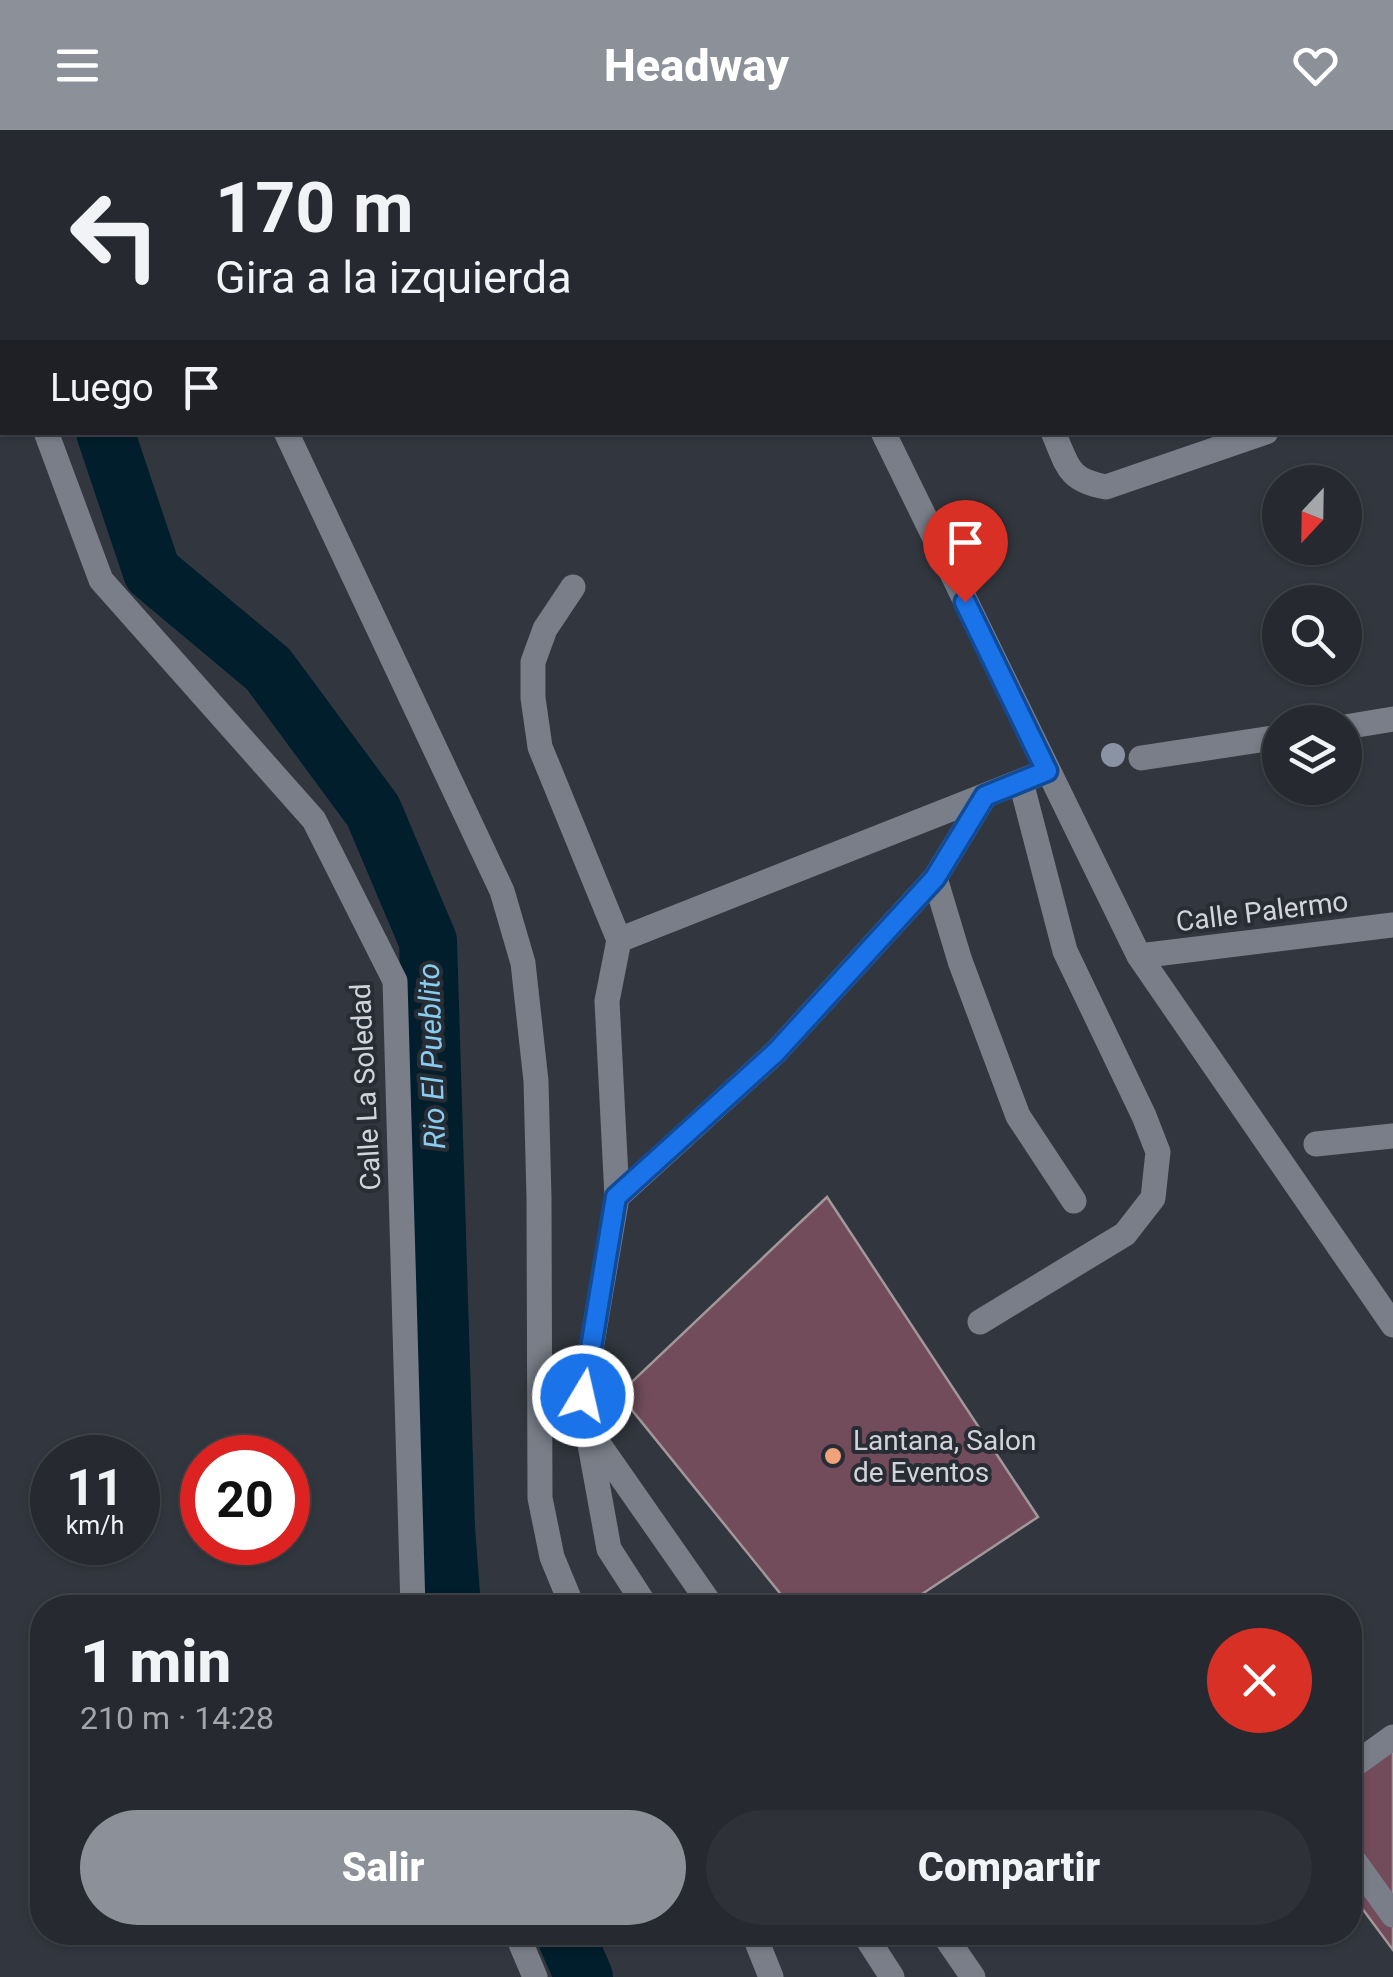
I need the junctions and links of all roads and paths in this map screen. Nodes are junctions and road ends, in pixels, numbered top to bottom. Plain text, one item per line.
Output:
1 (47, 435) edge
2 (287, 435) edge
3 (884, 435) edge
4 (1054, 435) edge
5 (1257, 435) edge
6 (572, 587) dead end
7 (1393, 719) edge
8 (1362, 724) edge
9 (1262, 740) edge
10 (1141, 758) dead end
11 (1047, 771) junction
12 (1020, 782) junction
13 (985, 796) junction
14 (935, 878) junction
15 (1393, 925) edge
16 (619, 940) junction
17 (1139, 956) junction
18 (1393, 1136) edge
19 (1316, 1144) dead end
20 (616, 1197) junction
21 (1074, 1201) dead end
22 (980, 1322) dead end
23 (1393, 1325) edge
24 (588, 1429) junction
25 (412, 1595) edge
26 (568, 1595) edge
27 (639, 1595) edge
28 (704, 1595) edge
29 (1393, 1738) edge
30 (1362, 1760) edge
31 (1362, 1872) edge
32 (1393, 1915) edge
33 (521, 1945) edge
34 (758, 1945) edge
35 (871, 1945) edge
36 (951, 1945) edge
37 (535, 1977) edge
38 (771, 1977) edge
39 (892, 1977) edge
40 (973, 1977) edge

1 - 25 street, Calle La Soledad
2 - 26 street
3 - 11 street
4 - 5 street
6 - 16 street
7 - 8 street
9 - 10 street
11 - 12 street
11 - 17 street
12 - 13 street
12 - 22 street
13 - 14 street
13 - 16 street
14 - 20 street
14 - 21 street
15 - 17 street, Calle Palermo
16 - 20 street
17 - 23 street
18 - 19 street
20 - 24 street
24 - 27 street
24 - 28 street
29 - 30 street
31 - 32 street
33 - 37 street
34 - 38 street
35 - 39 street
36 - 40 street

